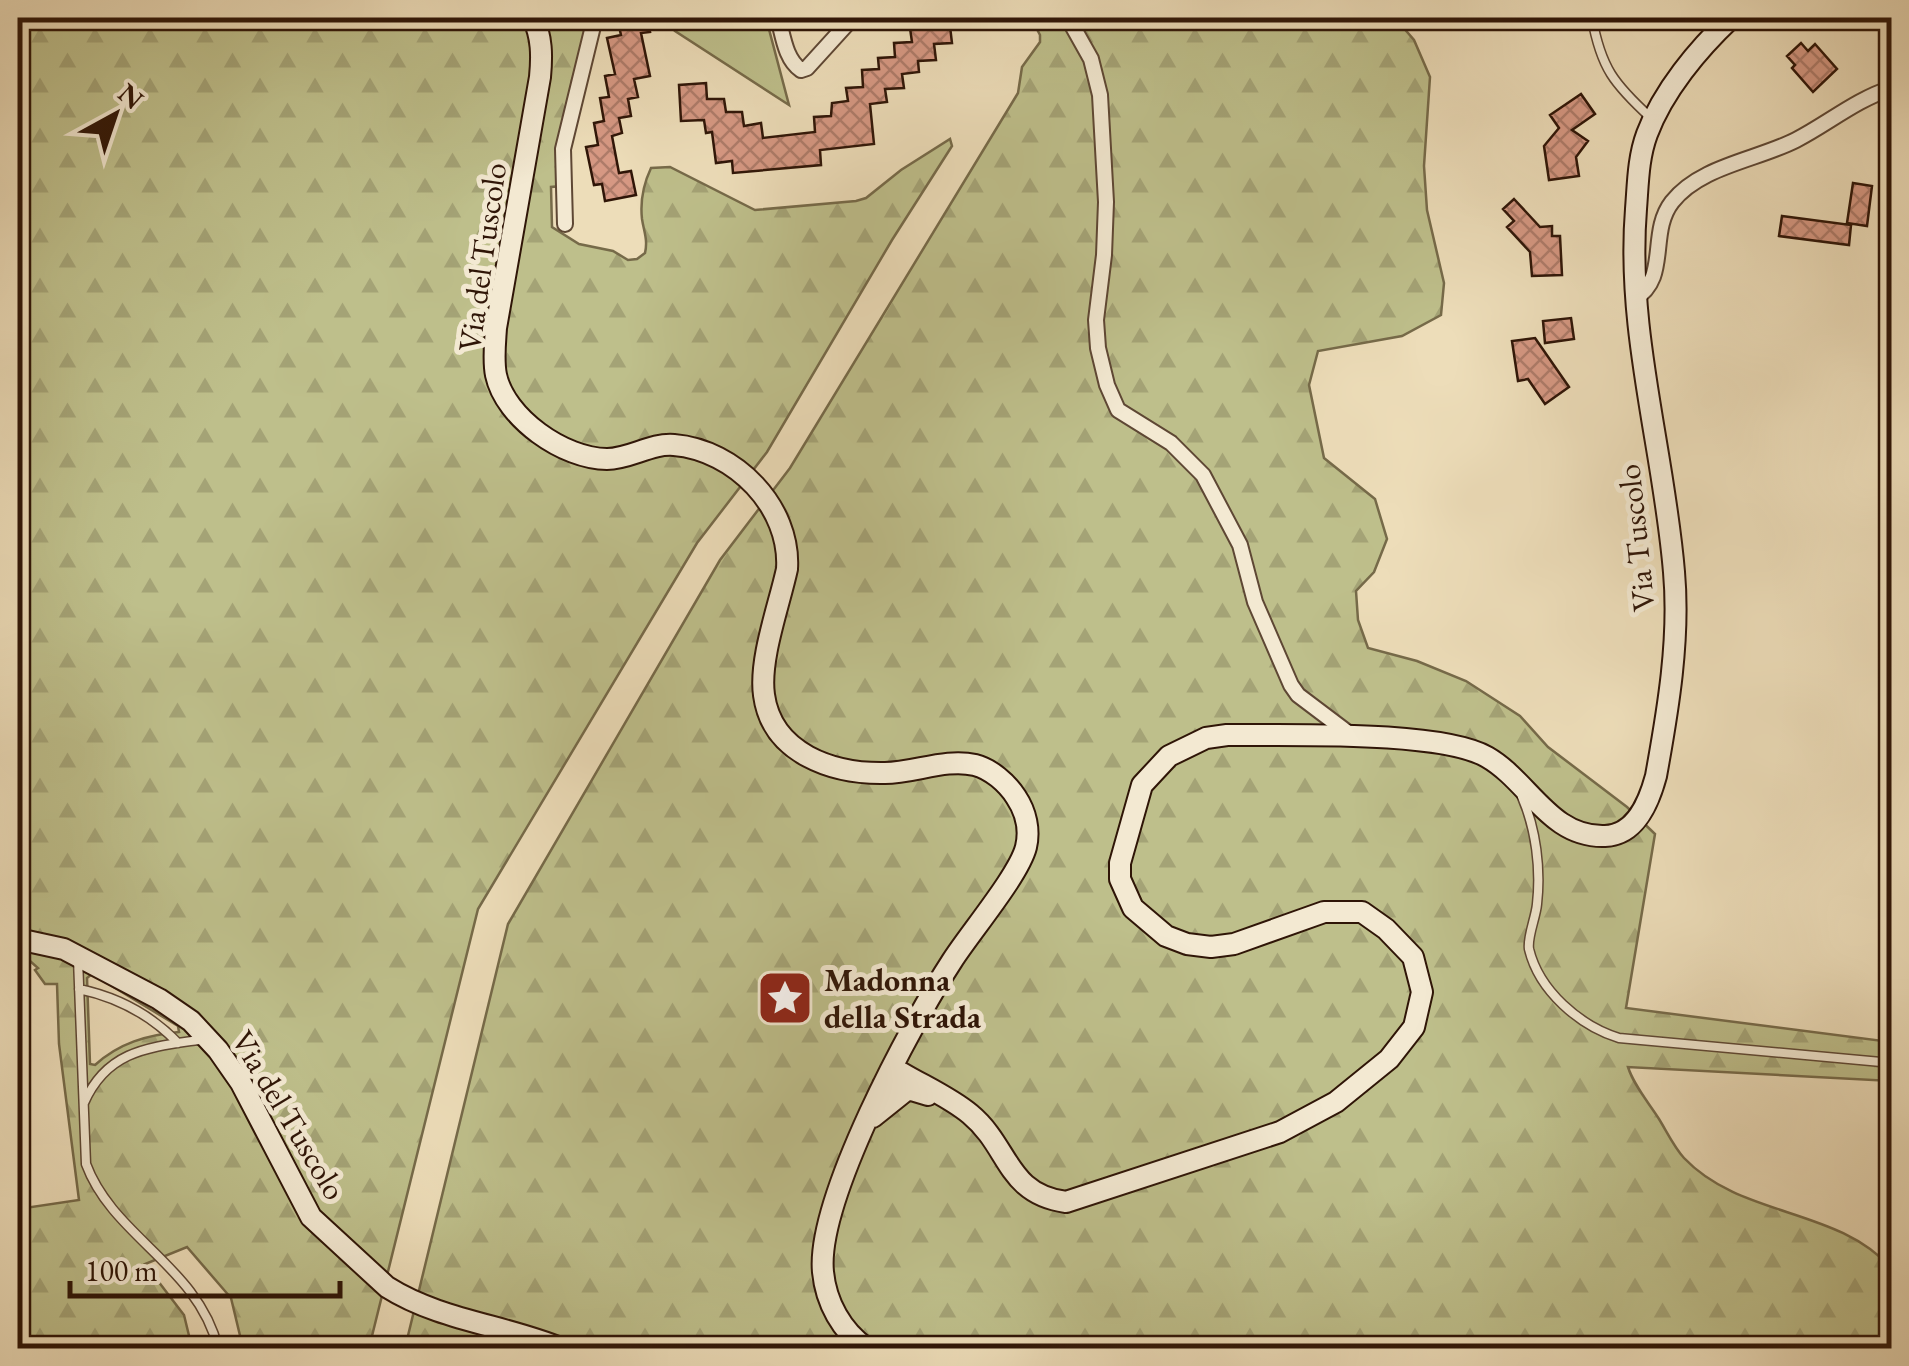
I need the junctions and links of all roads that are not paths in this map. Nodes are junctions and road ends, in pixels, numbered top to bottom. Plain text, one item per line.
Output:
1 (533, 18) edge
2 (595, 18) edge
3 (778, 18) edge
4 (849, 18) edge
5 (1068, 18) edge
6 (1592, 18) edge
7 (1731, 18) edge
8 (1892, 88) edge
9 (1654, 121) junction
10 (565, 224) dead end
11 (1634, 299) junction
12 (1355, 738) junction
13 (1495, 762) junction
14 (18, 939) edge
15 (78, 957) junction
16 (79, 989) junction
17 (208, 1038) junction
18 (178, 1043) junction
19 (903, 1046) junction
20 (1892, 1062) edge
21 (883, 1085) junction
22 (949, 1101) junction
23 (82, 1107) junction
24 (866, 1124) junction
25 (218, 1348) edge
26 (560, 1348) edge
27 (866, 1348) edge

1 - 19 street, Via del Tuscolo
2 - 10 street
3 - 4 street
5 - 12 street
6 - 9 lane
7 - 9 street, Via Tuscolo
8 - 11 street
9 - 11 street, Via Tuscolo
11 - 13 street, Via Tuscolo
12 - 13 street, Via Tuscolo
12 - 22 street, Via Tuscolo
13 - 20 lane
14 - 15 street, Via del Tuscolo
15 - 16 lane
15 - 17 street, Via del Tuscolo
16 - 18 lane
16 - 23 lane
17 - 18 lane
17 - 26 street, Via del Tuscolo
18 - 23 lane
19 - 21 street, Via del Tuscolo
19 - 22 street
21 - 22 street
21 - 24 street, Via del Tuscolo
22 - 24 street
23 - 25 lane
24 - 27 street, Via del Tuscolo

